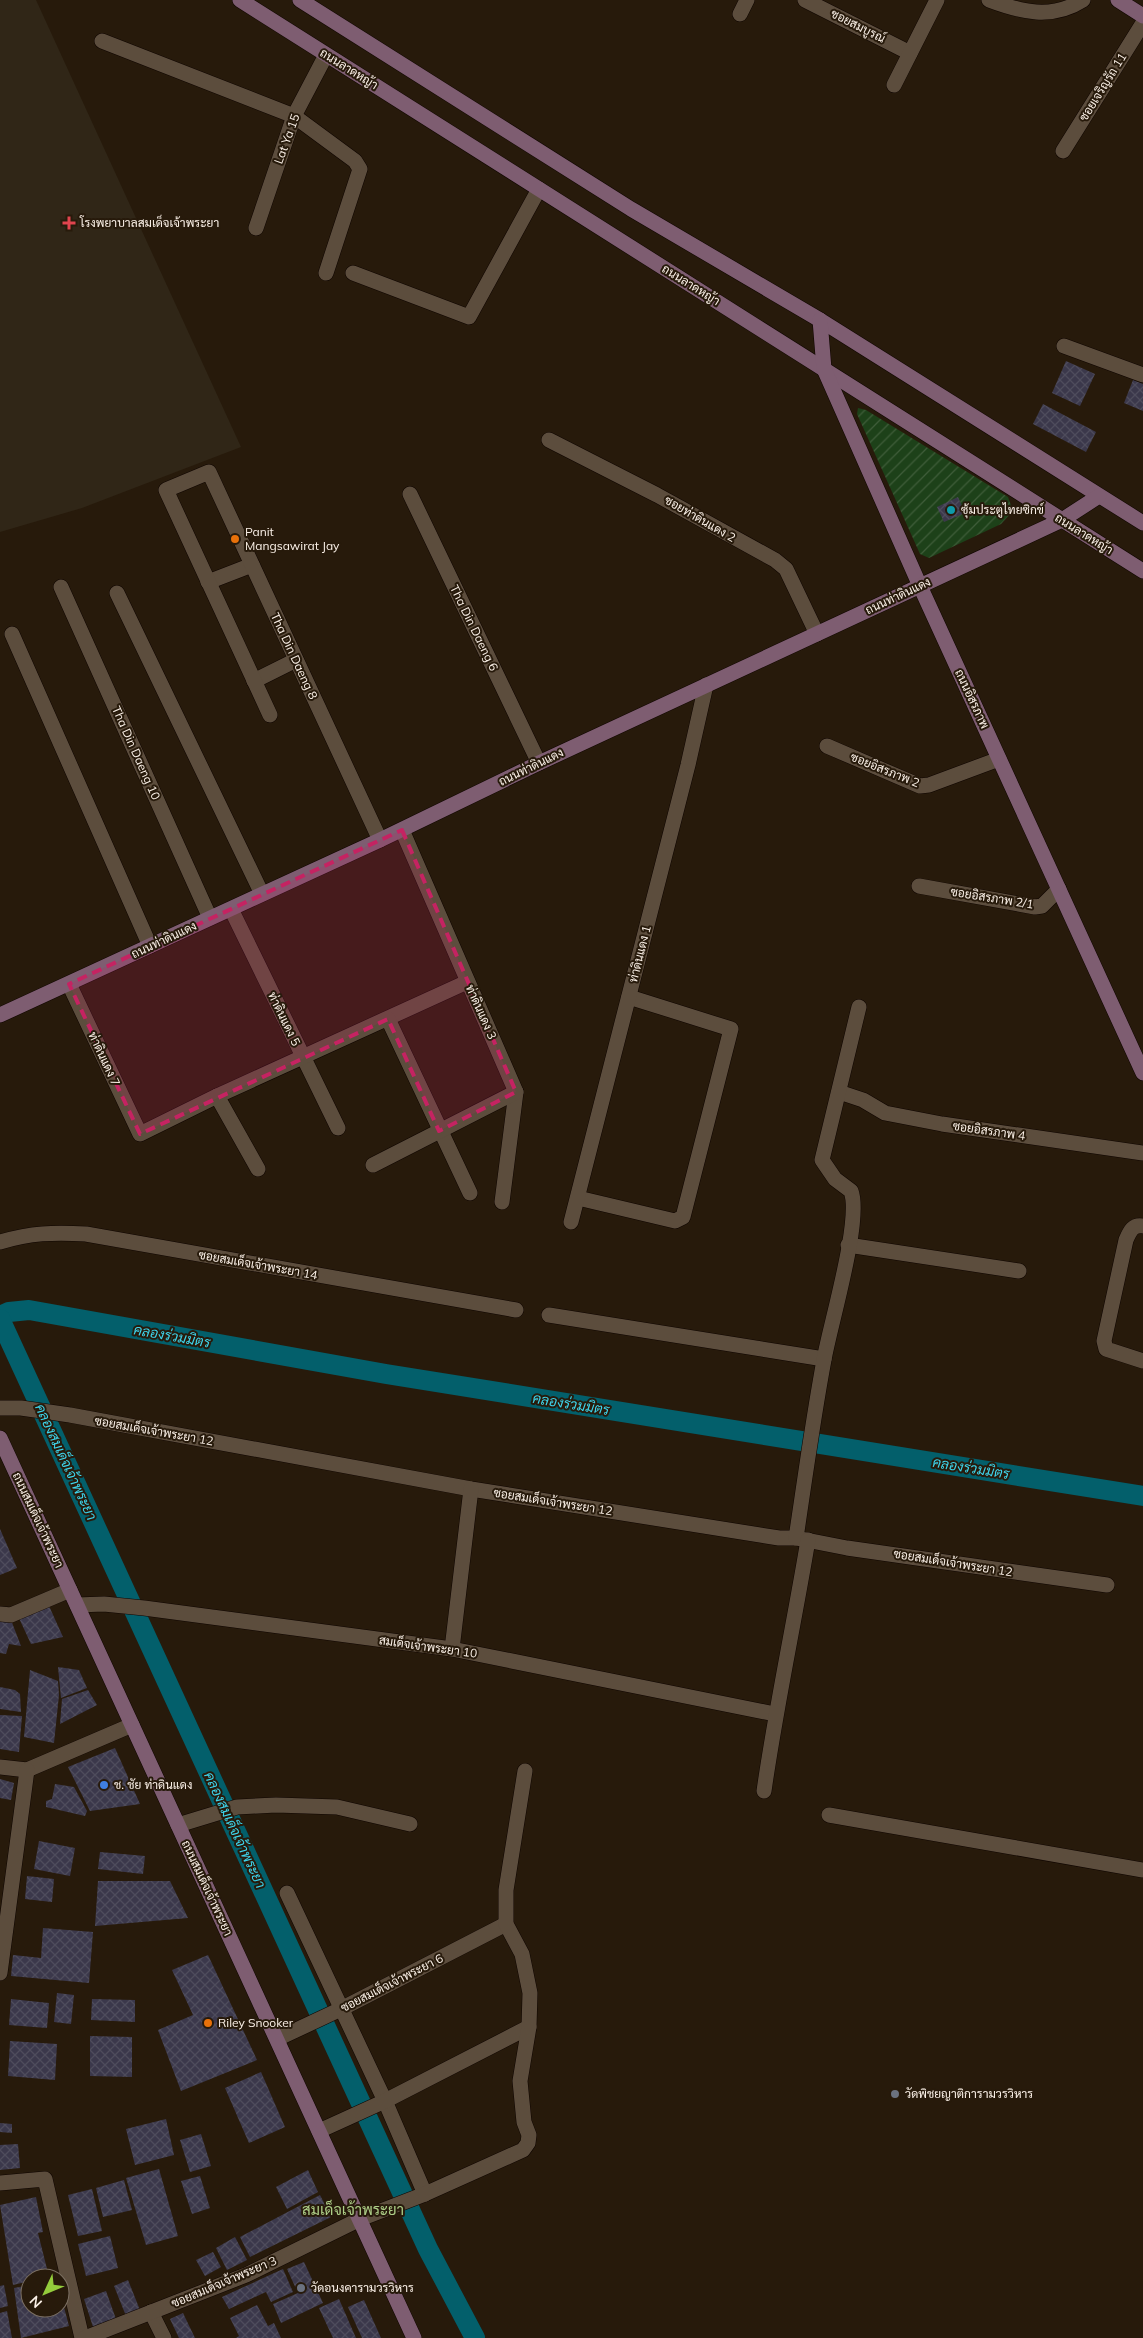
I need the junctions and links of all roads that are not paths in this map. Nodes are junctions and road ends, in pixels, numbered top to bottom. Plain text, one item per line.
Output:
1 (240, 0) edge
2 (300, 0) edge
3 (747, 0) edge
4 (805, 0) edge
5 (937, 0) edge
6 (988, 0) edge
7 (1083, 0) edge
8 (1118, 0) edge
9 (740, 14) dead end
10 (1143, 16) edge
11 (1143, 23) edge
12 (102, 41) dead end
13 (910, 53) junction
14 (326, 55) junction
15 (894, 85) dead end
16 (294, 116) junction
17 (1063, 151) dead end
18 (539, 189) junction
19 (256, 228) dead end
20 (326, 273) dead end
21 (353, 273) dead end
22 (820, 320) junction
23 (1064, 346) dead end
24 (824, 369) junction
25 (1143, 375) edge
26 (549, 440) dead end
27 (410, 494) dead end
28 (1099, 496) junction
29 (1062, 520) junction
30 (1143, 523) edge
31 (252, 565) junction
32 (1143, 570) edge
33 (208, 582) junction
34 (920, 586) junction
35 (61, 587) dead end
36 (116, 593) dead end
37 (12, 634) dead end
38 (817, 634) junction
39 (296, 660) junction
40 (254, 680) junction
41 (706, 685) junction
42 (270, 715) dead end
43 (827, 746) dead end
44 (999, 759) junction
45 (539, 763) junction
46 (402, 830) junction
47 (380, 840) junction
48 (919, 886) dead end
49 (1059, 889) junction
50 (262, 894) junction
51 (231, 909) junction
52 (210, 918) junction
53 (150, 946) junction
54 (467, 982) junction
55 (69, 984) junction
56 (629, 996) junction
57 (859, 1007) dead end
58 (0, 1015) edge
59 (388, 1019) junction
60 (303, 1057) junction
61 (1143, 1073) edge
62 (516, 1092) junction
63 (839, 1092) junction
64 (218, 1096) junction
65 (338, 1128) dead end
66 (439, 1131) junction
67 (1143, 1153) edge
68 (373, 1165) dead end
69 (258, 1169) dead end
70 (470, 1193) dead end
71 (578, 1198) junction
72 (502, 1202) dead end
73 (571, 1222) dead end
74 (1140, 1226) edge
75 (0, 1242) edge
76 (848, 1246) junction
77 (1019, 1271) dead end
78 (516, 1310) dead end
79 (549, 1315) dead end
80 (824, 1359) junction
81 (1143, 1361) edge
82 (0, 1408) edge
83 (0, 1438) edge
84 (471, 1488) junction
85 (802, 1539) junction
86 (1107, 1585) dead end
87 (70, 1590) junction
88 (77, 1605) junction
89 (0, 1614) edge
90 (452, 1649) junction
91 (775, 1714) junction
92 (132, 1725) junction
93 (0, 1768) edge
94 (28, 1770) junction
95 (524, 1771) dead end
96 (764, 1791) dead end
97 (829, 1815) dead end
98 (410, 1824) dead end
99 (178, 1825) junction
100 (1143, 1870) edge
101 (287, 1893) dead end
102 (506, 1924) junction
103 (3, 1945) edge
104 (0, 1973) edge
105 (336, 2012) junction
106 (528, 2027) junction
107 (277, 2039) junction
108 (379, 2103) junction
109 (319, 2130) junction
110 (0, 2183) edge
111 (420, 2196) junction
112 (360, 2219) junction
113 (151, 2312) junction
114 (83, 2338) edge
115 (164, 2338) edge
116 (414, 2338) edge

1 - 14 main road, ถนนลาดหญ้า
2 - 22 main road
3 - 9 street
4 - 13 street, ซอยสมบูรณ์
5 - 13 street
6 - 7 street
8 - 10 main road
11 - 17 street, ซอยเจริญรัถ 11
12 - 16 street
13 - 15 street
14 - 16 street, Lat Ya 15
14 - 18 main road, ถนนลาดหญ้า
16 - 19 street, Lat Ya 15
16 - 20 street
18 - 21 street
18 - 24 main road, ถนนลาดหญ้า
22 - 24 main road, ถนนอิสรภาพ
22 - 28 main road
23 - 25 street
24 - 29 main road, ถนนลาดหญ้า
24 - 34 main road, ถนนอิสรภาพ
26 - 38 street, ซอยท่าดินแดง 2
27 - 45 street, Tha Din Daeng 6
28 - 29 main road, ถนนท่าดินแดง
28 - 30 main road
29 - 32 main road, ถนนลาดหญ้า
29 - 34 main road, ถนนท่าดินแดง
31 - 33 street
31 - 33 street, Tha Din Daeng 8
31 - 39 street, Tha Din Daeng 8
33 - 40 street
34 - 38 main road, ถนนท่าดินแดง
34 - 44 main road, ถนนอิสรภาพ
35 - 52 street, Tha Din Daeng 10
36 - 50 street
37 - 53 street
38 - 41 main road, ถนนท่าดินแดง
39 - 40 street
39 - 47 street, Tha Din Daeng 8
40 - 42 street
41 - 45 main road, ถนนท่าดินแดง
41 - 56 street, ท่าดินแดง 1
43 - 44 street, ซอยอิสรภาพ 2
44 - 49 main road, ถนนอิสรภาพ
45 - 46 main road, ถนนท่าดินแดง
46 - 47 main road, ถนนท่าดินแดง
46 - 54 street, ท่าดินแดง 3
47 - 50 main road, ถนนท่าดินแดง
48 - 49 street, ซอยอิสรภาพ 2/1
49 - 61 main road, ถนนอิสรภาพ
50 - 51 main road, ถนนท่าดินแดง
51 - 52 main road, ถนนท่าดินแดง
51 - 60 street, ท่าดินแดง 5
52 - 53 main road, ถนนท่าดินแดง
53 - 55 main road, ถนนท่าดินแดง
54 - 59 street
54 - 62 street, ท่าดินแดง 3
55 - 58 main road, ถนนท่าดินแดง
55 - 64 street, ท่าดินแดง 7
56 - 71 street, ท่าดินแดง 1
56 - 71 street
57 - 63 street
59 - 60 street
59 - 66 street
60 - 64 street
60 - 65 street, ท่าดินแดง 5
62 - 66 street
62 - 72 street
63 - 67 street, ซอยอิสรภาพ 4
63 - 76 street
64 - 69 street
66 - 68 street
66 - 70 street
71 - 73 street, ท่าดินแดง 1
74 - 81 street
75 - 78 street, ซอยสมเด็จเจ้าพระยา 14
76 - 77 street
76 - 80 street
79 - 80 street
80 - 85 street
82 - 84 street, ซอยสมเด็จเจ้าพระยา 12
83 - 87 main road, ถนนสมเด็จเจ้าพระยา
84 - 85 street, ซอยสมเด็จเจ้าพระยา 12
84 - 90 street
85 - 86 street, ซอยสมเด็จเจ้าพระยา 12
85 - 91 street
87 - 88 main road, ถนนสมเด็จเจ้าพระยา
87 - 89 street
88 - 90 street, สมเด็จเจ้าพระยา 10
88 - 92 main road, ถนนสมเด็จเจ้าพระยา
90 - 91 street, สมเด็จเจ้าพระยา 10
91 - 96 street
92 - 94 street
92 - 99 main road, ถนนสมเด็จเจ้าพระยา
93 - 94 street
94 - 103 street
95 - 102 street
97 - 100 street
98 - 99 street
99 - 107 main road, ถนนสมเด็จเจ้าพระยา
101 - 105 street
102 - 105 street, ซอยสมเด็จเจ้าพระยา 6
102 - 106 street
103 - 104 street
105 - 107 street, ซอยสมเด็จเจ้าพระยา 6
105 - 108 street
106 - 108 street
106 - 111 street, ซอยสมเด็จเจ้าพระยา 3
107 - 109 main road, ถนนสมเด็จเจ้าพระยา
108 - 109 street
108 - 111 street
109 - 112 main road, ถนนสมเด็จเจ้าพระยา
110 - 114 street
111 - 112 street, ซอยสมเด็จเจ้าพระยา 3
112 - 113 street, ซอยสมเด็จเจ้าพระยา 3
112 - 116 main road, ถนนสมเด็จเจ้าพระยา
113 - 114 street, ซอยสมเด็จเจ้าพระยา 3
113 - 115 street

